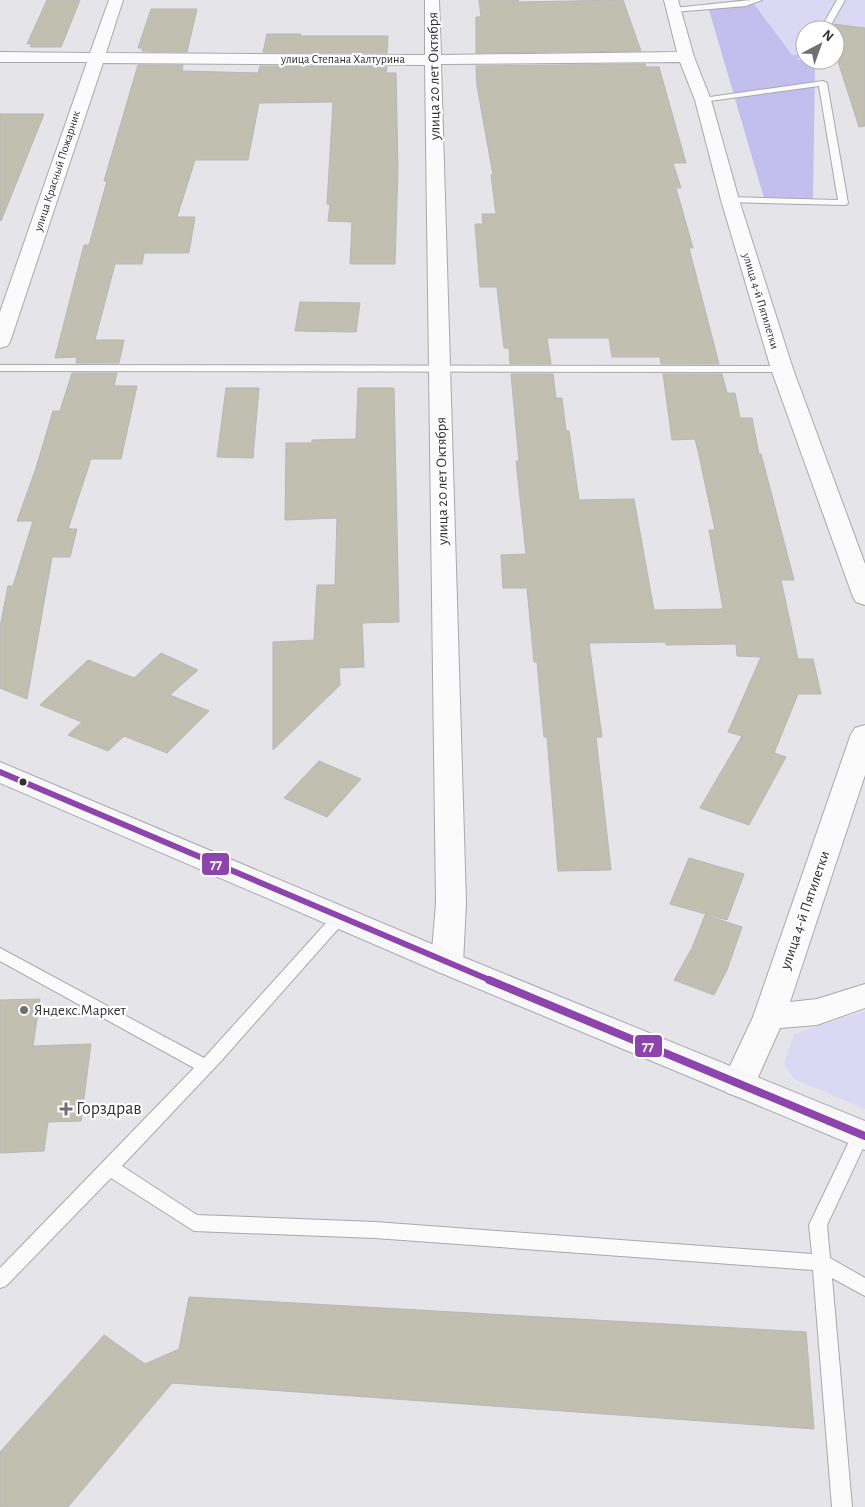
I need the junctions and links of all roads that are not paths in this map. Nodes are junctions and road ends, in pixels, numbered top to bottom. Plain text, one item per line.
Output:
1 (116, 0) edge
2 (432, 0) edge
3 (758, 0) edge
4 (841, 0) edge
5 (673, 5) edge
6 (830, 20) edge
7 (0, 57) edge
8 (95, 57) junction
9 (686, 57) junction
10 (434, 60) junction
11 (703, 100) junction
12 (730, 200) junction
13 (0, 342) edge
14 (0, 368) edge
15 (782, 369) junction
16 (440, 370) junction
17 (865, 597) edge
18 (865, 734) edge
19 (0, 772) edge
20 (340, 917) junction
21 (0, 954) edge
22 (447, 963) junction
23 (865, 996) edge
24 (769, 1017) junction
25 (204, 1066) junction
26 (739, 1083) junction
27 (863, 1135) edge
28 (111, 1168) junction
29 (822, 1263) junction
30 (0, 1280) edge
31 (865, 1288) edge
32 (842, 1507) edge

1 - 8 street, улица Красный Пожарник
2 - 10 street, улица 20 лет Октября
3 - 5 lane
4 - 6 lane
5 - 9 street, улица 4-й Пятилетки
7 - 8 street, улица Степана Халтурина
8 - 10 street, улица Степана Халтурина
8 - 13 street, улица Красный Пожарник
9 - 10 street, улица Степана Халтурина
9 - 11 street, улица 4-й Пятилетки
10 - 16 street, улица 20 лет Октября
11 - 12 street, улица 4-й Пятилетки
11 - 12 lane
12 - 15 street, улица 4-й Пятилетки
14 - 16 lane
15 - 16 lane
15 - 17 street, улица 4-й Пятилетки
16 - 22 street, улица 20 лет Октября
18 - 24 street, улица 4-й Пятилетки
19 - 20 main road
20 - 22 main road
20 - 25 lane
21 - 25 lane
22 - 26 main road
23 - 24 street
24 - 26 street, улица 4-й Пятилетки
25 - 28 lane
26 - 27 main road
27 - 29 lane
28 - 29 lane
28 - 30 lane
29 - 31 lane
29 - 32 lane

